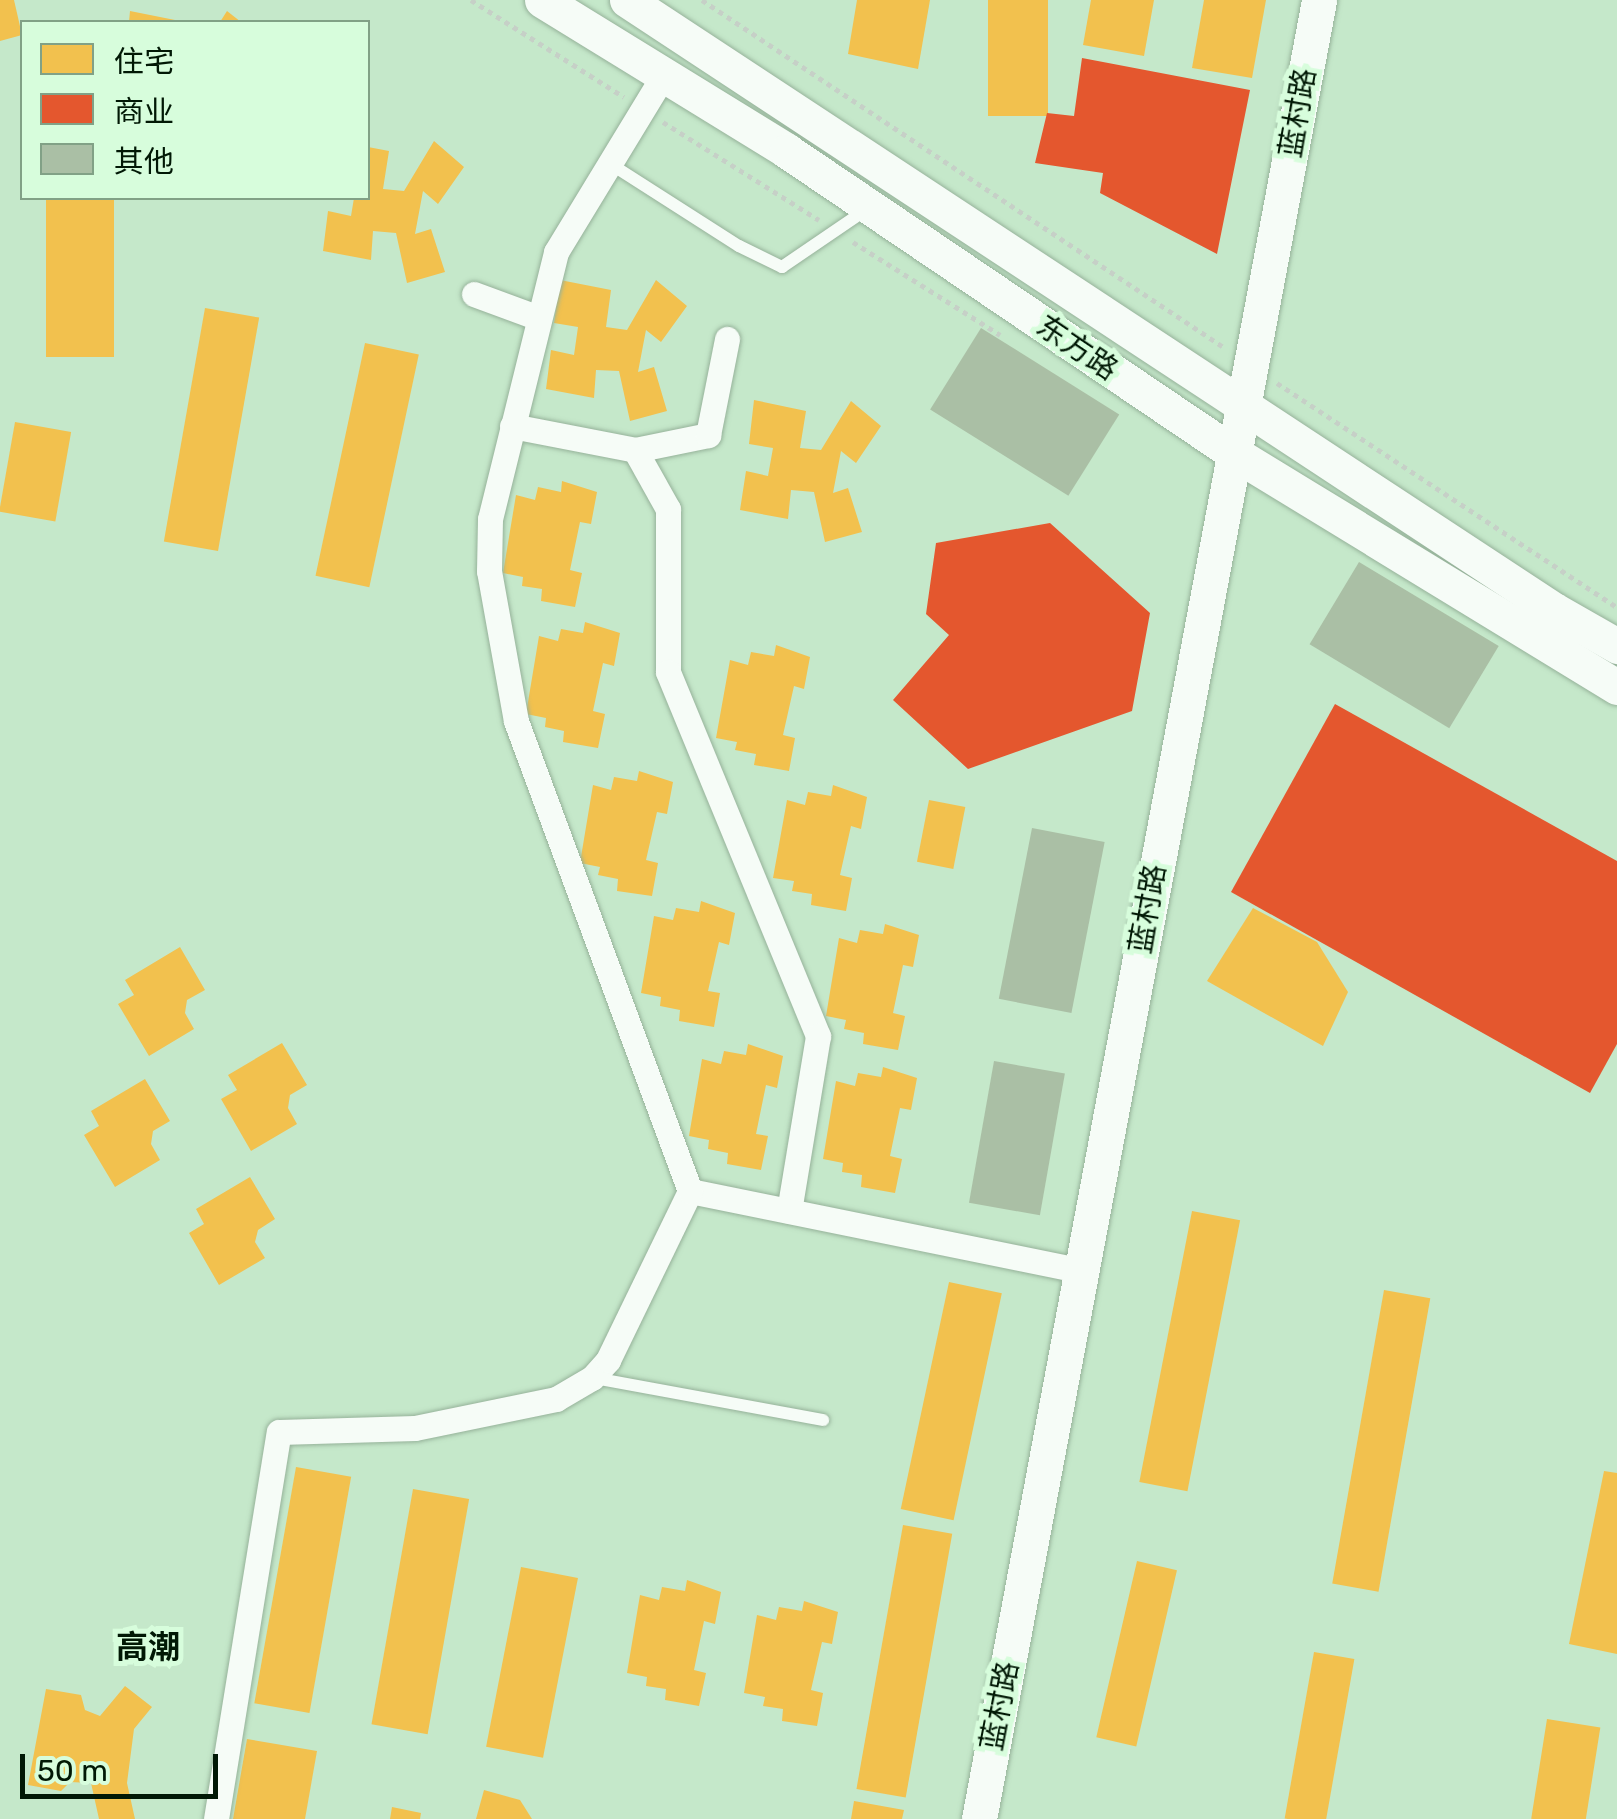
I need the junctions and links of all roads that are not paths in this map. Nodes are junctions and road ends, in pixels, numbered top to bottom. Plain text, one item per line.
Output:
1 (542, 0) edge
2 (627, 0) edge
3 (1319, 0) edge
4 (663, 76) junction
5 (609, 162) junction
6 (869, 208) junction
7 (474, 294) dead end
8 (539, 318) junction
9 (727, 338) dead end
10 (1242, 406) junction
11 (512, 426) junction
12 (635, 450) junction
13 (1232, 452) junction
14 (1617, 646) edge
15 (1617, 687) edge
16 (690, 1191) junction
17 (789, 1212) junction
18 (1082, 1271) junction
19 (592, 1378) junction
20 (823, 1420) dead end
21 (216, 1819) edge
22 (979, 1819) edge

1 - 4 main road, 东方路
2 - 10 main road, 东方路
3 - 10 main road, 蓝村路
4 - 5 street
4 - 6 main road, 东方路
5 - 6 lane
5 - 8 street
6 - 13 main road, 东方路
7 - 8 street
8 - 11 street
9 - 12 street
10 - 13 main road, 蓝村路
10 - 14 main road, 东方路
11 - 12 street
11 - 16 street
12 - 17 street
13 - 15 main road, 东方路
13 - 18 main road, 蓝村路
16 - 17 street
16 - 19 street
17 - 18 street
18 - 22 main road, 蓝村路
19 - 20 lane
19 - 21 street

